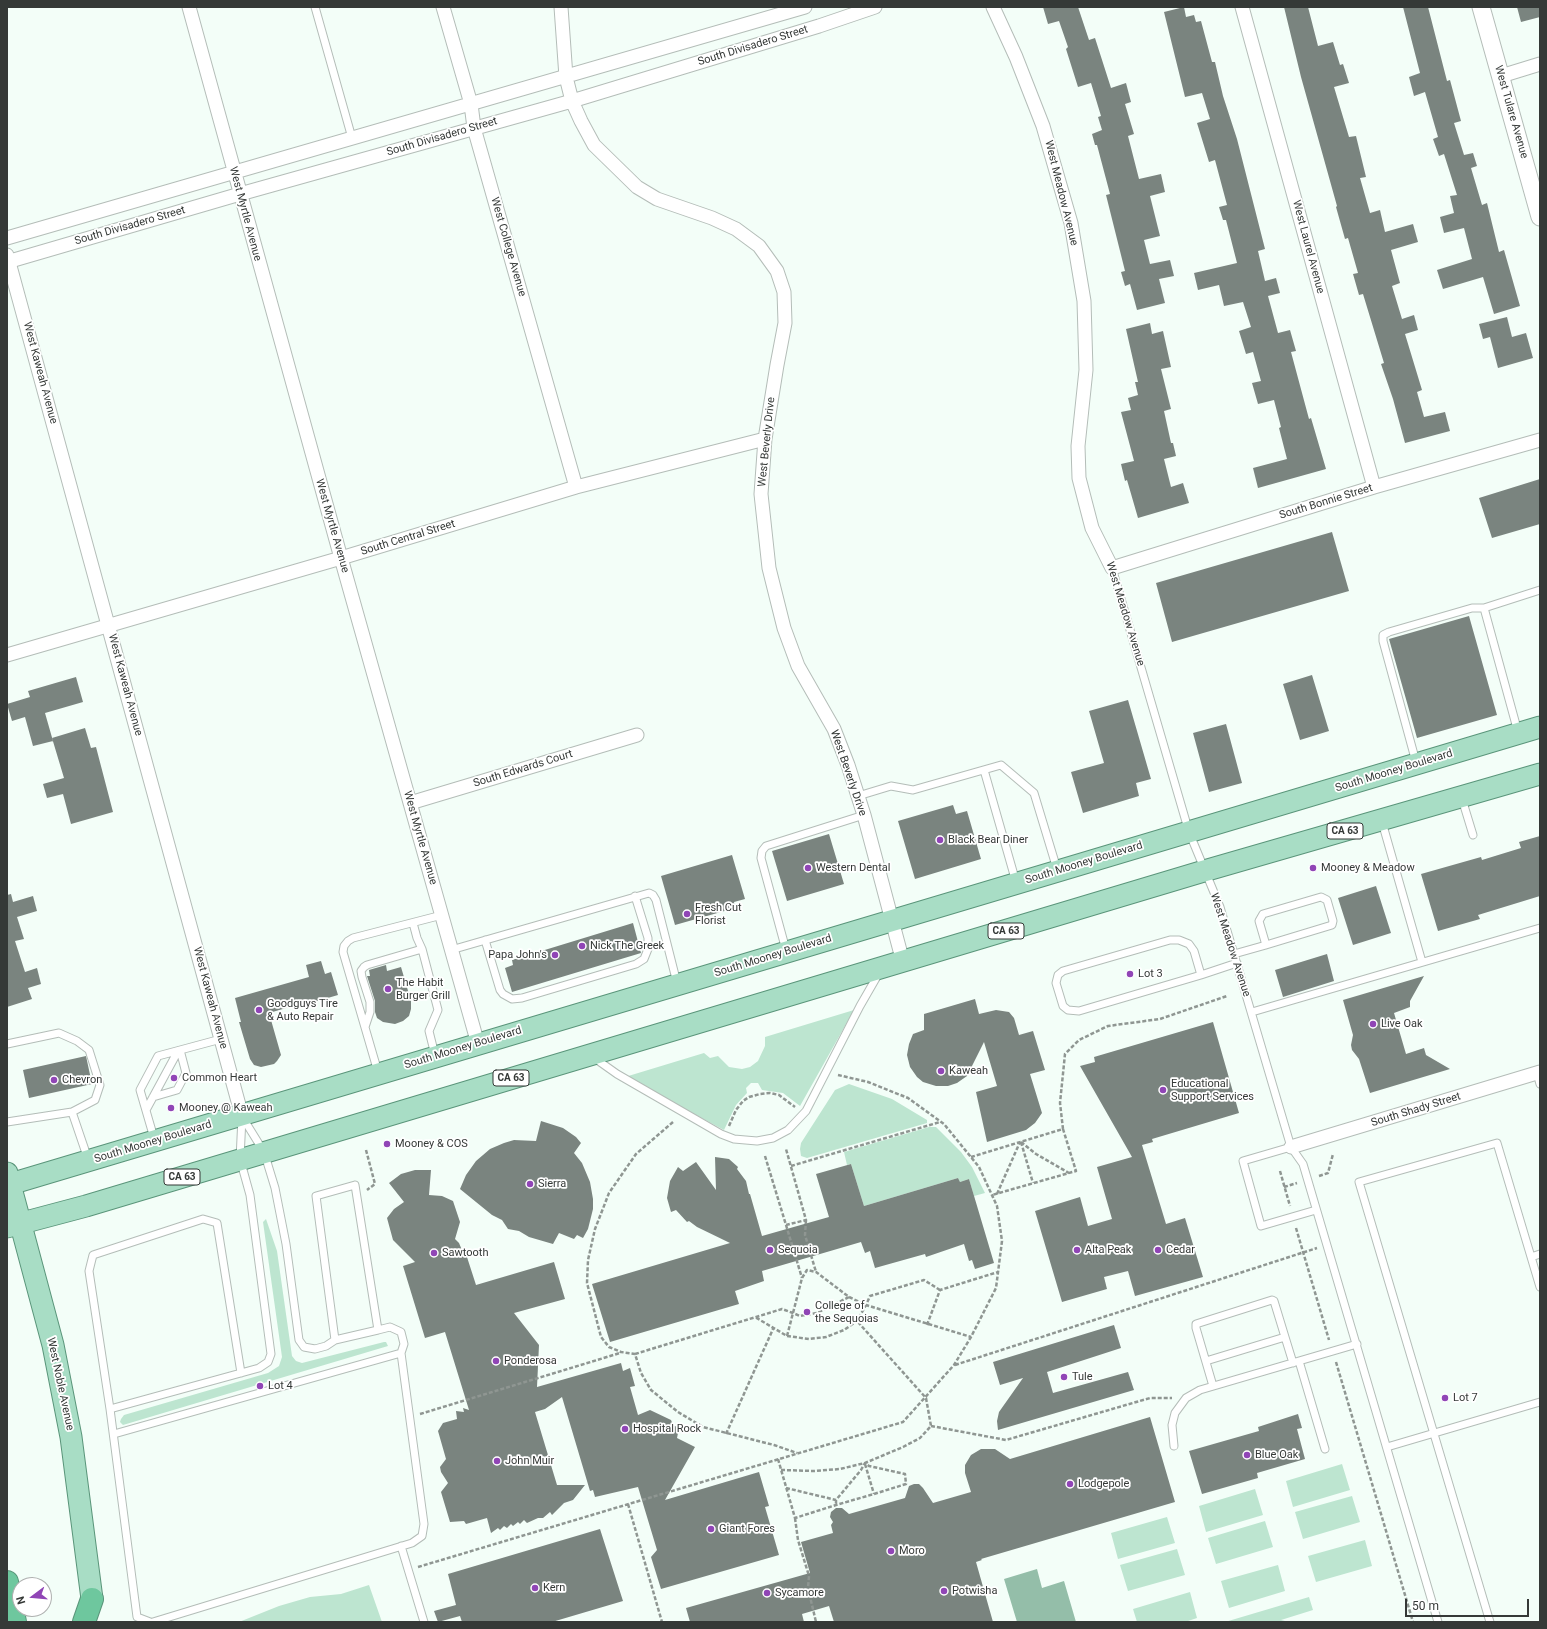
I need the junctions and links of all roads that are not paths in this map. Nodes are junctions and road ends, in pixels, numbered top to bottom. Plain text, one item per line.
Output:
1 (189, 7) edge
2 (315, 7) edge
3 (443, 7) edge
4 (561, 7) edge
5 (805, 7) edge
6 (875, 7) edge
7 (993, 7) edge
8 (1242, 7) edge
9 (1481, 7) edge
10 (1540, 64) edge
11 (1501, 76) junction
12 (566, 77) junction
13 (572, 101) junction
14 (471, 104) junction
15 (474, 128) junction
16 (352, 138) junction
17 (234, 172) junction
18 (240, 194) junction
19 (1540, 217) edge
20 (7, 238) edge
21 (8, 259) edge
22 (765, 439) junction
23 (1540, 440) edge
24 (576, 487) junction
25 (1374, 487) junction
26 (341, 558) junction
27 (1112, 568) junction
28 (1540, 590) edge
29 (1484, 608) junction
30 (109, 626) junction
31 (7, 655) edge
32 (1540, 727) edge
33 (1518, 734) junction
34 (637, 736) dead end
35 (1417, 764) junction
36 (984, 770) junction
37 (1540, 774) edge
38 (858, 796) junction
39 (1461, 797) junction
40 (410, 803) junction
41 (864, 815) junction
42 (1381, 820) junction
43 (1189, 832) junction
44 (1473, 836) dead end
45 (1057, 870) junction
46 (1204, 871) junction
47 (1016, 884) junction
48 (635, 896) junction
49 (442, 915) junction
50 (892, 921) junction
51 (410, 923) junction
52 (1540, 928) edge
53 (485, 940) junction
54 (1266, 945) junction
55 (422, 949) junction
56 (451, 950) junction
57 (786, 952) junction
58 (1234, 954) junction
59 (903, 962) junction
60 (1422, 962) junction
61 (1237, 963) junction
62 (882, 968) junction
63 (1200, 975) junction
64 (677, 984) junction
65 (1252, 1012) junction
66 (365, 1027) junction
67 (221, 1038) junction
68 (7, 1044) edge
69 (478, 1044) junction
70 (179, 1050) junction
71 (590, 1055) junction
72 (436, 1057) junction
73 (378, 1074) junction
74 (1539, 1077) edge
75 (153, 1097) junction
76 (146, 1110) junction
77 (72, 1112) junction
78 (242, 1116) junction
79 (7, 1122) edge
80 (155, 1142) junction
81 (1291, 1147) junction
82 (264, 1152) junction
83 (240, 1159) junction
84 (89, 1162) junction
85 (8, 1181) edge
86 (1316, 1210) junction
87 (14, 1225) edge
88 (1540, 1254) edge
89 (1531, 1257) junction
90 (1540, 1287) edge
91 (378, 1330) junction
92 (1285, 1337) junction
93 (335, 1340) junction
94 (1357, 1344) junction
95 (401, 1353) junction
96 (1206, 1361) junction
97 (1296, 1362) junction
98 (241, 1373) junction
99 (1213, 1386) junction
100 (1540, 1402) edge
101 (110, 1409) junction
102 (114, 1434) junction
103 (1435, 1434) junction
104 (1174, 1446) dead end
105 (1387, 1447) junction
106 (1325, 1449) dead end
107 (401, 1546) junction
108 (7, 1582) edge
109 (92, 1599) joint
110 (15, 1622) edge
111 (84, 1622) edge
112 (152, 1622) edge
113 (424, 1622) edge
114 (1438, 1622) edge
115 (1490, 1622) edge

1 - 17 street, West Myrtle Avenue
2 - 16 lane
3 - 14 street, West College Avenue
4 - 12 street, West Beverly Drive
5 - 12 street, South Divisadero Street
6 - 13 street, South Divisadero Street
7 - 27 street, West Meadow Avenue
8 - 25 street, West Laurel Avenue
9 - 11 street, West Tulare Avenue
10 - 11 street
11 - 19 street, West Tulare Avenue
12 - 13 street, West Beverly Drive
12 - 14 street, South Divisadero Street
13 - 15 street, South Divisadero Street
13 - 22 street, West Beverly Drive
14 - 15 street, West College Avenue
14 - 16 street, South Divisadero Street
15 - 18 street, South Divisadero Street
15 - 24 street, West College Avenue
16 - 17 street, South Divisadero Street
17 - 18 street, West Myrtle Avenue
17 - 20 street, South Divisadero Street
18 - 21 street, South Divisadero Street
18 - 26 street, West Myrtle Avenue
21 - 30 street, West Kaweah Avenue
22 - 24 street, South Central Street
22 - 38 street, West Beverly Drive
23 - 25 street, South Bonnie Street
24 - 26 street, South Central Street
25 - 27 street, South Bonnie Street
26 - 30 street, South Central Street
26 - 40 street, West Myrtle Avenue
27 - 43 lane, West Meadow Avenue
28 - 29 lane
29 - 33 lane
29 - 35 lane
30 - 31 street, South Central Street
30 - 67 street, West Kaweah Avenue
32 - 33 main road, South Mooney Boulevard
33 - 35 main road, South Mooney Boulevard
34 - 40 street, South Edwards Court
35 - 43 main road, South Mooney Boulevard
36 - 38 lane
36 - 45 lane
36 - 47 lane
37 - 39 main road, CA 63
38 - 41 street, West Beverly Drive
39 - 42 main road, CA 63
39 - 44 lane
40 - 49 street, West Myrtle Avenue
41 - 50 street, West Beverly Drive
41 - 57 lane
42 - 46 main road, CA 63
42 - 60 lane
43 - 45 main road, South Mooney Boulevard
43 - 46 lane, West Meadow Avenue
45 - 47 main road, South Mooney Boulevard
46 - 58 lane, West Meadow Avenue
46 - 59 main road, CA 63
47 - 50 main road, South Mooney Boulevard
48 - 53 lane
48 - 53 lane
48 - 64 lane
49 - 51 lane
49 - 56 street, West Myrtle Avenue
50 - 57 main road, South Mooney Boulevard
50 - 59 street, West Beverly Drive
51 - 55 lane
51 - 66 lane
52 - 60 lane
53 - 56 lane
54 - 54 lane
54 - 58 lane
55 - 66 lane
55 - 72 lane
56 - 69 street, West Myrtle Avenue
57 - 64 main road, South Mooney Boulevard
58 - 61 lane, West Meadow Avenue
59 - 62 main road, CA 63
60 - 65 lane
61 - 63 lane
61 - 65 lane, West Meadow Avenue
62 - 71 main road, CA 63
62 - 71 lane
63 - 63 lane
64 - 69 main road, South Mooney Boulevard
65 - 81 lane, West Meadow Avenue
66 - 73 lane
67 - 70 lane
67 - 78 street, West Kaweah Avenue
68 - 77 lane
69 - 72 main road, South Mooney Boulevard
70 - 75 lane
70 - 75 lane
70 - 76 lane
71 - 82 main road, CA 63
72 - 73 main road, South Mooney Boulevard
73 - 78 main road, South Mooney Boulevard
74 - 81 street, South Shady Street
75 - 76 lane
76 - 80 lane
77 - 79 lane
77 - 84 lane
78 - 80 main road, South Mooney Boulevard
78 - 82 lane
78 - 83 lane
80 - 84 main road, South Mooney Boulevard
81 - 86 lane, West Meadow Avenue
81 - 86 lane
82 - 83 main road, CA 63
82 - 93 lane
83 - 87 main road, CA 63
83 - 98 lane
84 - 85 main road, South Mooney Boulevard
85 - 87 main road, West Noble Avenue
86 - 94 lane, West Meadow Avenue
87 - 109 main road, West Noble Avenue
88 - 89 lane
89 - 90 lane
89 - 103 lane
91 - 93 lane
91 - 93 lane
91 - 95 lane
92 - 96 lane
92 - 96 lane
92 - 97 lane
94 - 97 lane
94 - 105 lane, West Meadow Avenue
95 - 102 lane
95 - 107 lane
96 - 99 lane
97 - 99 lane
97 - 106 lane
98 - 101 lane
98 - 101 lane
99 - 104 lane
100 - 103 lane
101 - 102 lane
102 - 112 lane
103 - 105 lane
103 - 115 lane
105 - 114 lane, West Meadow Avenue
107 - 112 lane
107 - 113 lane
108 - 110 highway
109 - 111 highway

